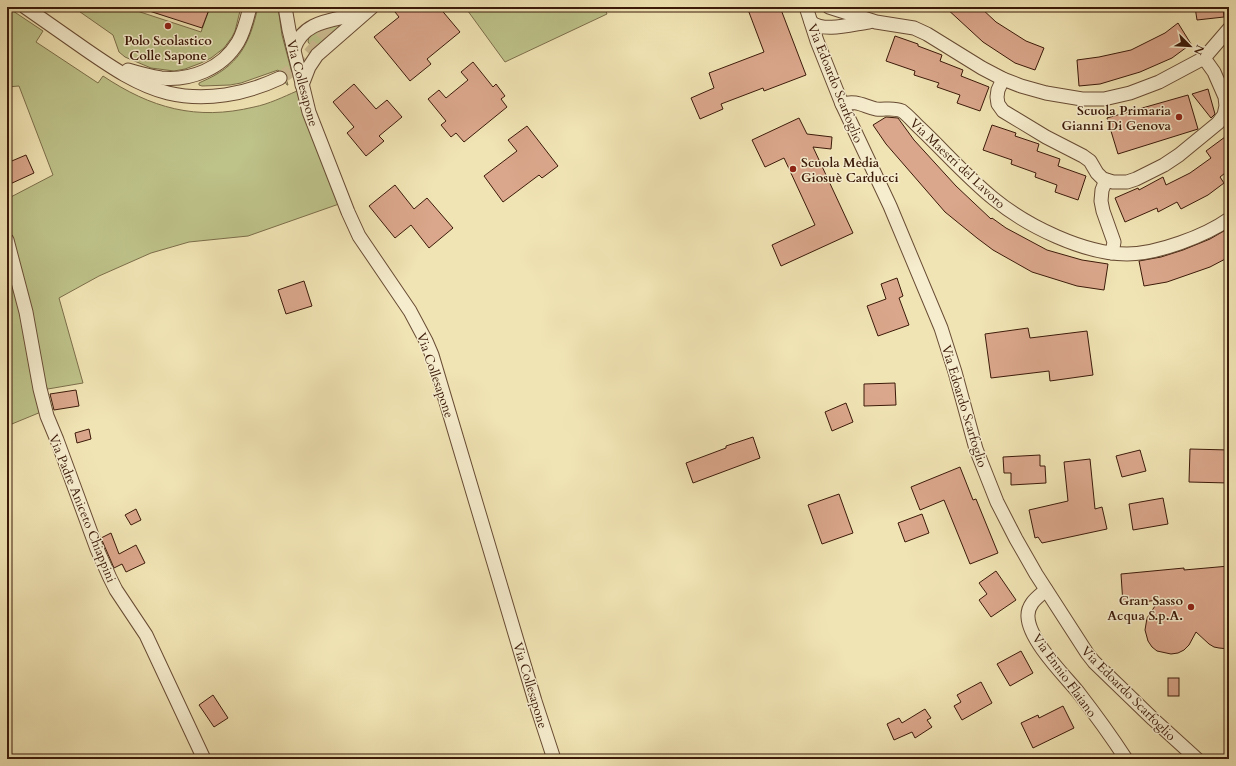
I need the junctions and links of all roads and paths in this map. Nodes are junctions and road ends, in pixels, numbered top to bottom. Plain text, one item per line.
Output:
1 (25, 7) edge
2 (250, 7) edge
3 (285, 7) edge
4 (829, 7) edge
5 (369, 9) edge
6 (810, 13) edge
7 (876, 22) junction
8 (288, 23) junction
9 (832, 27) junction
10 (1229, 29) edge
11 (307, 30) junction
12 (817, 41) junction
13 (294, 49) junction
14 (317, 55) junction
15 (1204, 58) junction
16 (105, 62) junction
17 (280, 78) tunnel mouth
18 (1003, 79) junction
19 (302, 85) junction
20 (842, 104) junction
21 (1106, 180) junction
22 (1229, 219) edge
23 (7, 240) edge
24 (1112, 253) junction
25 (1046, 590) junction
26 (204, 759) edge
27 (554, 759) edge
28 (1126, 759) edge
29 (1197, 759) edge

1 - 16 street
2 - 16 street
3 - 8 street, Via Collesapone
4 - 7 street
5 - 11 street
5 - 14 street
6 - 9 street
6 - 12 street, Via Edoardo Scarfoglio
7 - 9 street
7 - 18 street
8 - 11 street
8 - 13 street, Via Collesapone
9 - 12 street
10 - 15 street
11 - 13 street
12 - 20 street, Via Edoardo Scarfoglio
13 - 14 street
13 - 19 street, Via Collesapone
14 - 19 street
15 - 18 street
15 - 21 street
16 - 17 street
18 - 21 street
19 - 27 street, Via Collesapone
20 - 24 street, Via Maestri del Lavoro
20 - 25 street, Via Edoardo Scarfoglio
21 - 24 street
22 - 24 street, Via Maestri del Lavoro
23 - 26 street, Via Padre Aniceto Chiappini
25 - 28 street, Via Ennio Flaiano
25 - 29 street, Via Edoardo Scarfoglio

